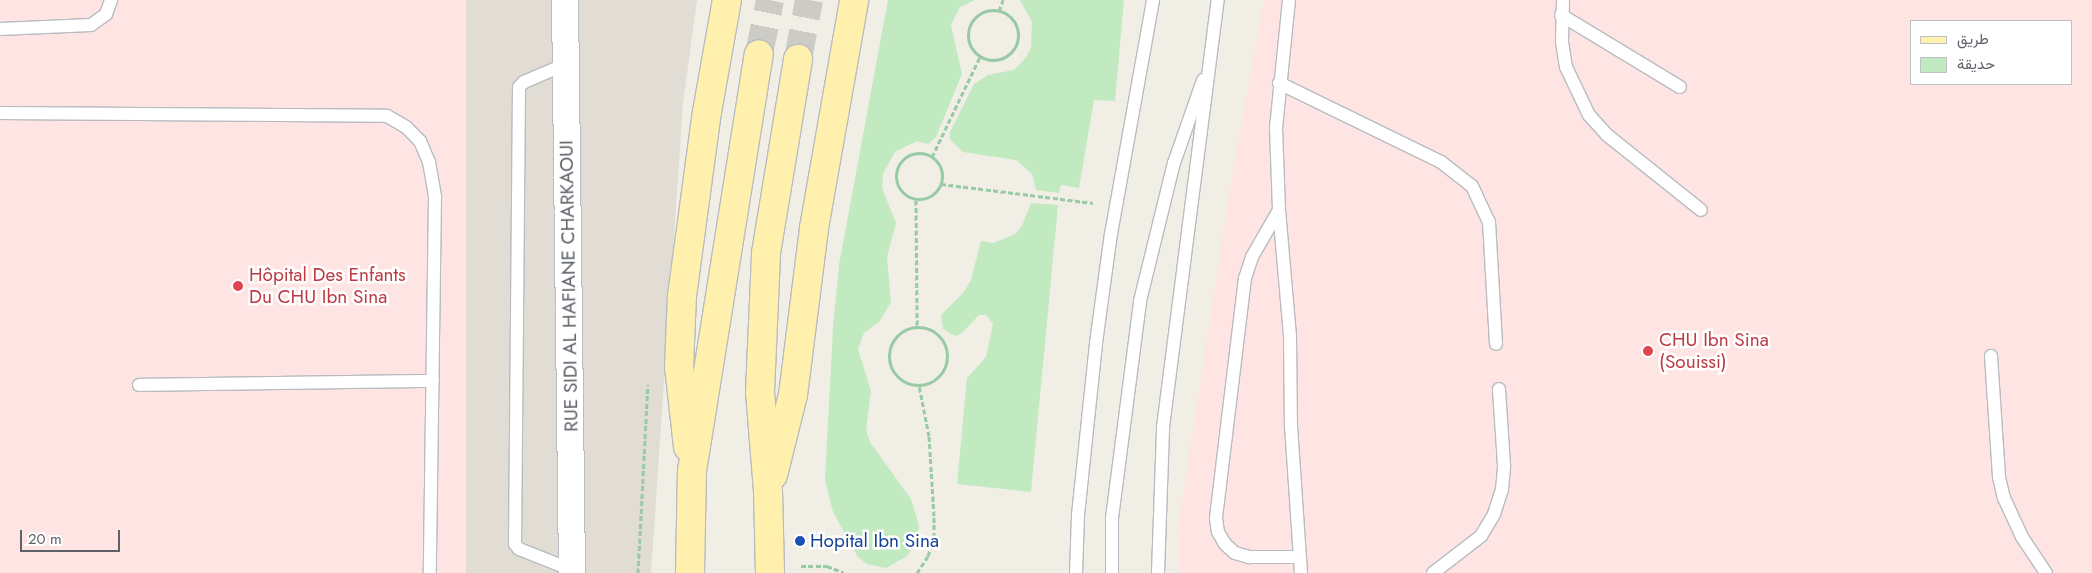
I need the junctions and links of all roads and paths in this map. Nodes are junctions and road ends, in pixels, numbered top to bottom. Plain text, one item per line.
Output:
1 (111, 0) edge
2 (565, 0) edge
3 (727, 0) edge
4 (854, 0) edge
5 (1003, 0) edge
6 (1154, 0) edge
7 (1218, 0) edge
8 (1289, 0) edge
9 (1563, 0) edge
10 (999, 11) junction
11 (1561, 15) junction
12 (0, 29) edge
13 (759, 54) tunnel mouth
14 (1212, 56) junction
15 (980, 57) junction
16 (798, 59) tunnel mouth
17 (566, 64) junction
18 (1278, 83) junction
19 (1680, 87) dead end
20 (0, 113) edge
21 (932, 157) junction
22 (941, 184) junction
23 (916, 200) junction
24 (1116, 206) junction
25 (1279, 210) junction
26 (1701, 210) dead end
27 (917, 327) junction
28 (1496, 344) dead end
29 (1991, 356) dead end
30 (434, 381) junction
31 (140, 385) dead end
32 (919, 385) junction
33 (1499, 389) dead end
34 (692, 471) junction
35 (768, 491) junction
36 (1298, 557) junction
37 (770, 569) edge
38 (572, 571) edge
39 (430, 573) edge
40 (690, 573) edge
41 (844, 573) edge
42 (917, 573) edge
43 (1076, 573) edge
44 (1112, 573) edge
45 (1158, 573) edge
46 (1301, 573) edge
47 (1433, 573) edge
48 (2046, 573) edge

1 - 12 lane
2 - 17 street, RUE SIDI AL HAFIANE CHARKAOUI
3 - 34 main road
4 - 35 main road
5 - 10 path
6 - 24 lane
7 - 14 lane
8 - 18 lane
9 - 11 lane
10 - 15 path
10 - 15 path
11 - 19 lane
11 - 26 lane
13 - 34 main road
14 - 44 lane
14 - 45 lane
15 - 21 path
16 - 35 main road
17 - 38 street, RUE SIDI AL HAFIANE CHARKAOUI
17 - 38 lane
18 - 25 lane
18 - 28 lane
20 - 30 lane
21 - 22 path
21 - 23 path
22 - 23 path
22 - 24 path
23 - 27 path
24 - 43 lane
25 - 36 lane
25 - 36 lane
27 - 32 path
27 - 32 path
29 - 48 lane
30 - 31 lane
30 - 39 lane
32 - 42 path
33 - 47 lane
34 - 40 main road
35 - 37 main road
36 - 46 lane
37 - 41 path

